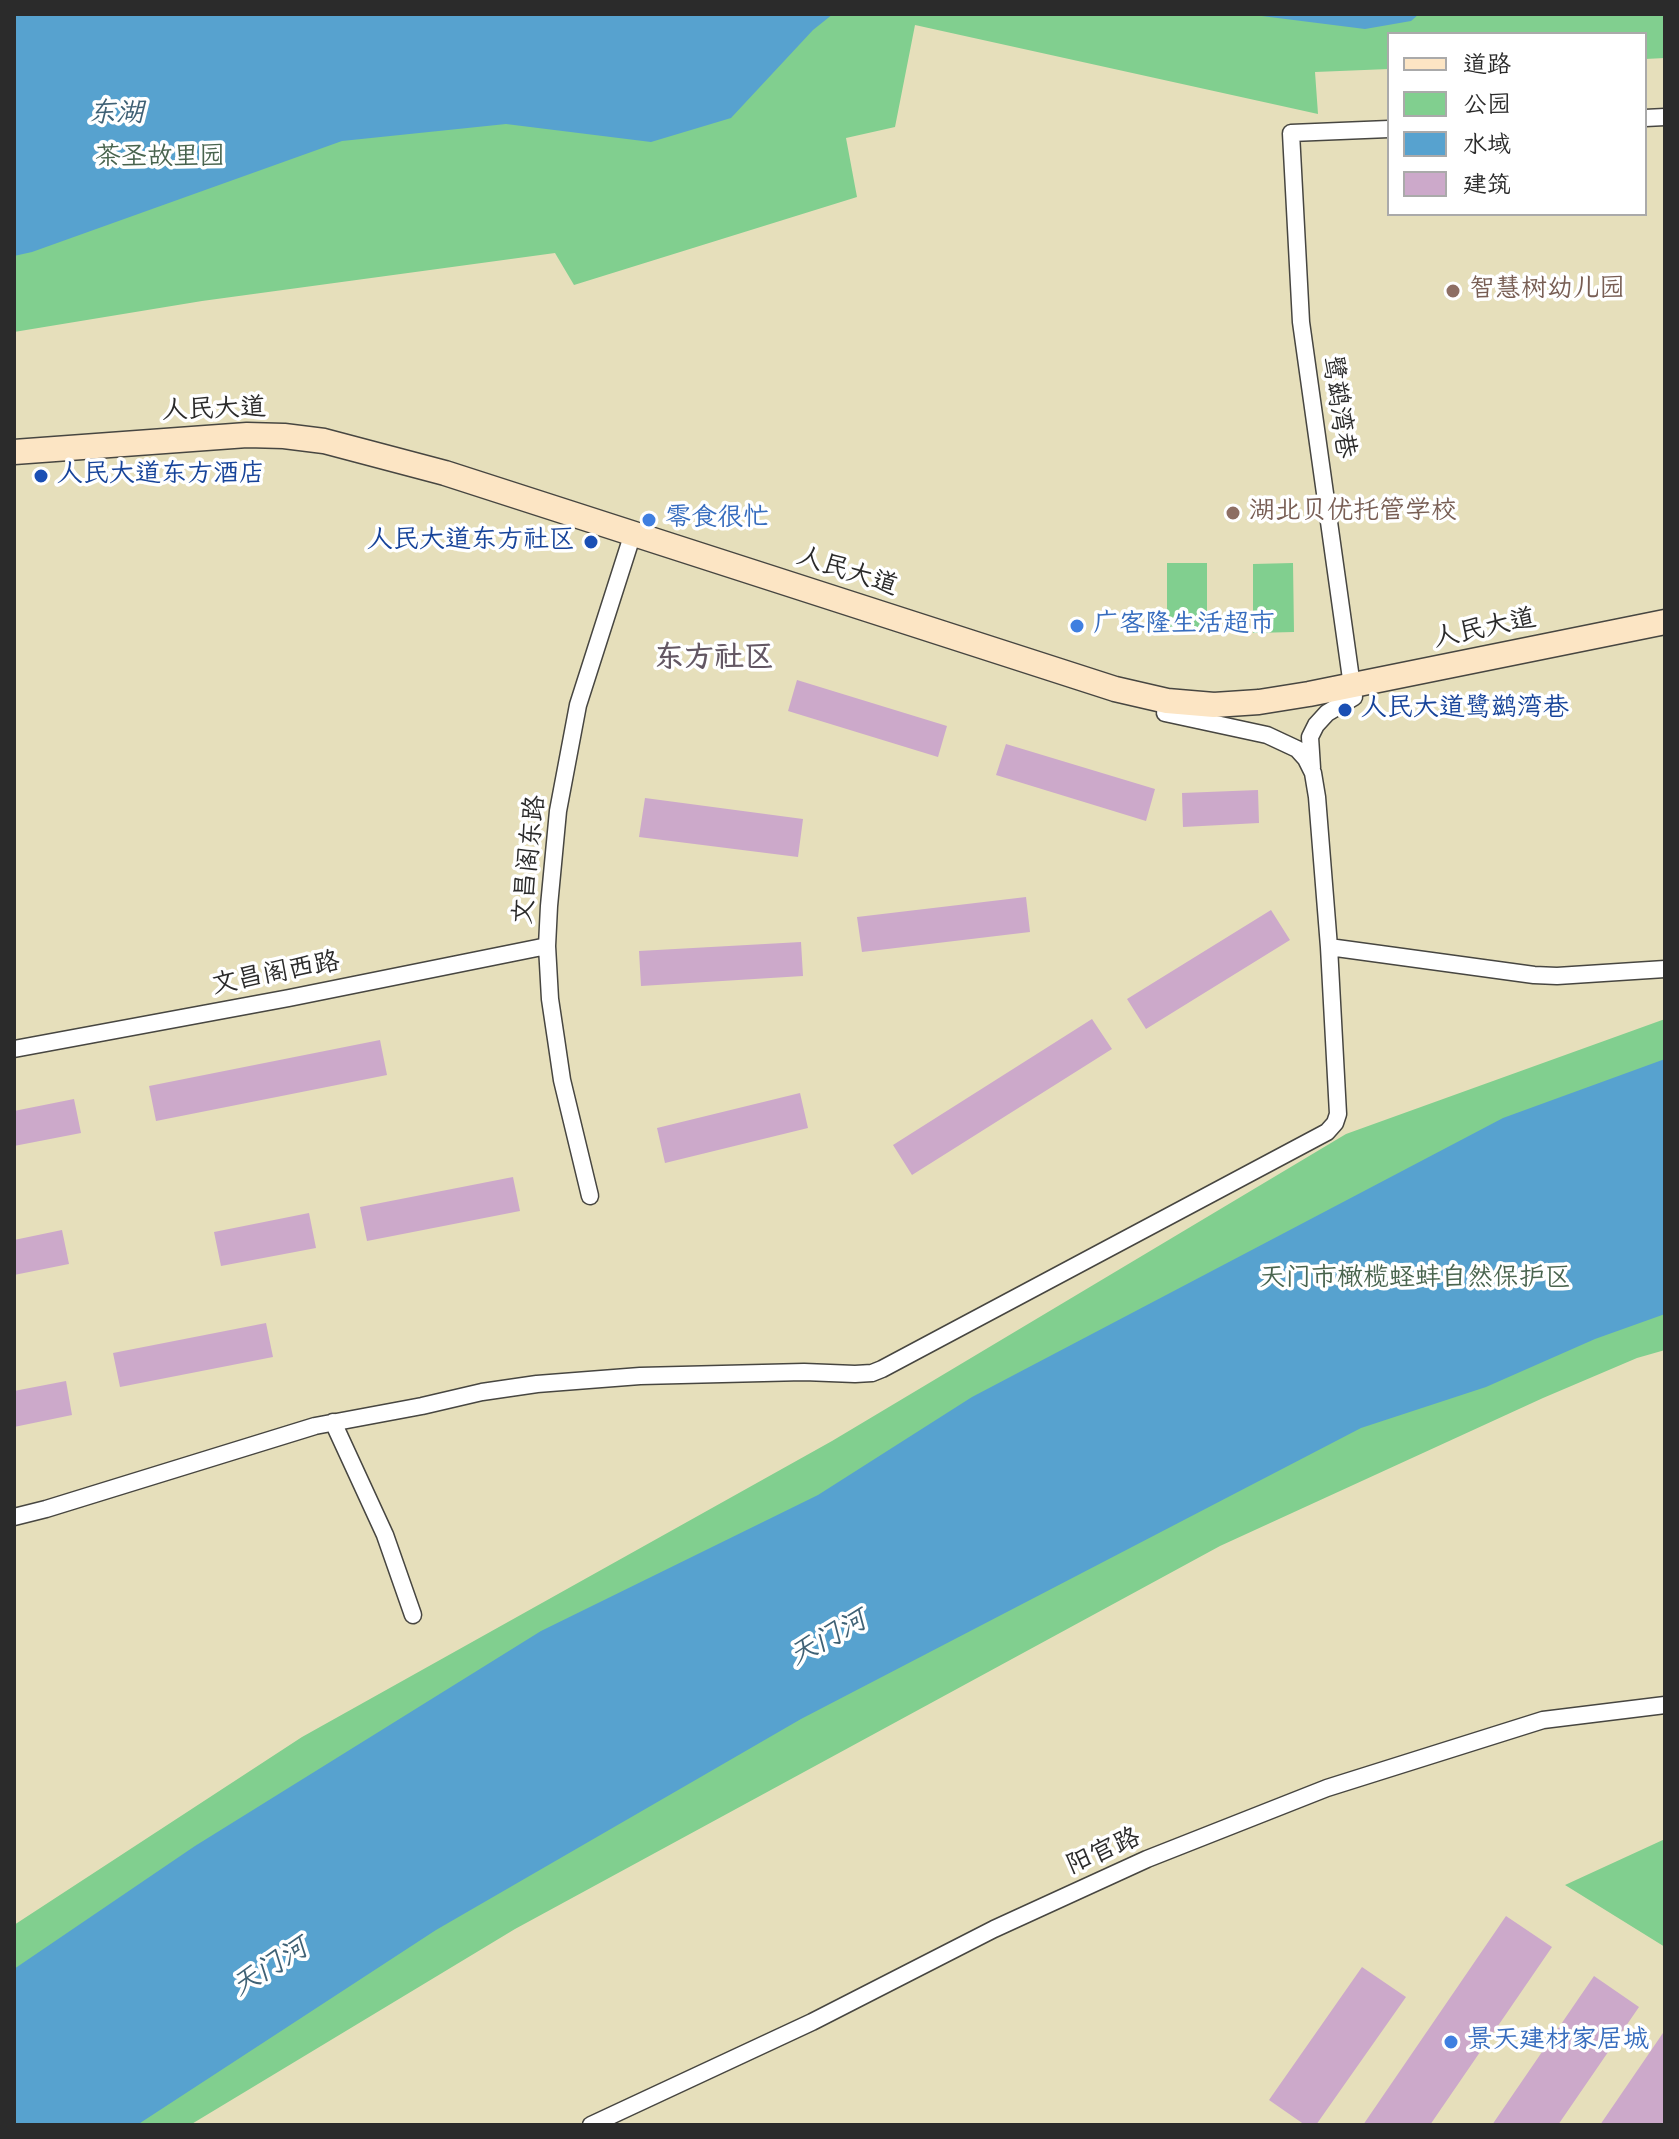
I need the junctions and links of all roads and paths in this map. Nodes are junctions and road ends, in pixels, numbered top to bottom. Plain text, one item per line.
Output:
1 (1387, 129) edge
2 (14, 452) edge
3 (14, 464) edge
4 (631, 540) junction
5 (1665, 622) edge
6 (1665, 633) edge
7 (1353, 692) junction
8 (1165, 713) junction
9 (1313, 773) junction
10 (547, 946) junction
11 (1329, 947) junction
12 (1665, 969) edge
13 (14, 1049) edge
14 (590, 1196) dead end
15 (333, 1422) junction
16 (14, 1517) edge
17 (413, 1615) dead end
18 (1665, 1705) edge
19 (591, 2125) edge

1 - 7 street, 鹭鹚湾巷
2 - 4 main road, 人民大道
3 - 4 main road, 人民大道
4 - 7 main road, 人民大道
4 - 8 main road, 人民大道
4 - 10 street, 文昌阁东路
5 - 7 main road, 人民大道
6 - 7 main road, 人民大道
7 - 8 main road, 人民大道
7 - 9 street
8 - 9 street
9 - 11 street
10 - 13 street, 文昌阁西路
10 - 14 street, 文昌阁东路
11 - 12 street
11 - 15 street
15 - 16 street
15 - 17 street
18 - 19 street, 阳官路

